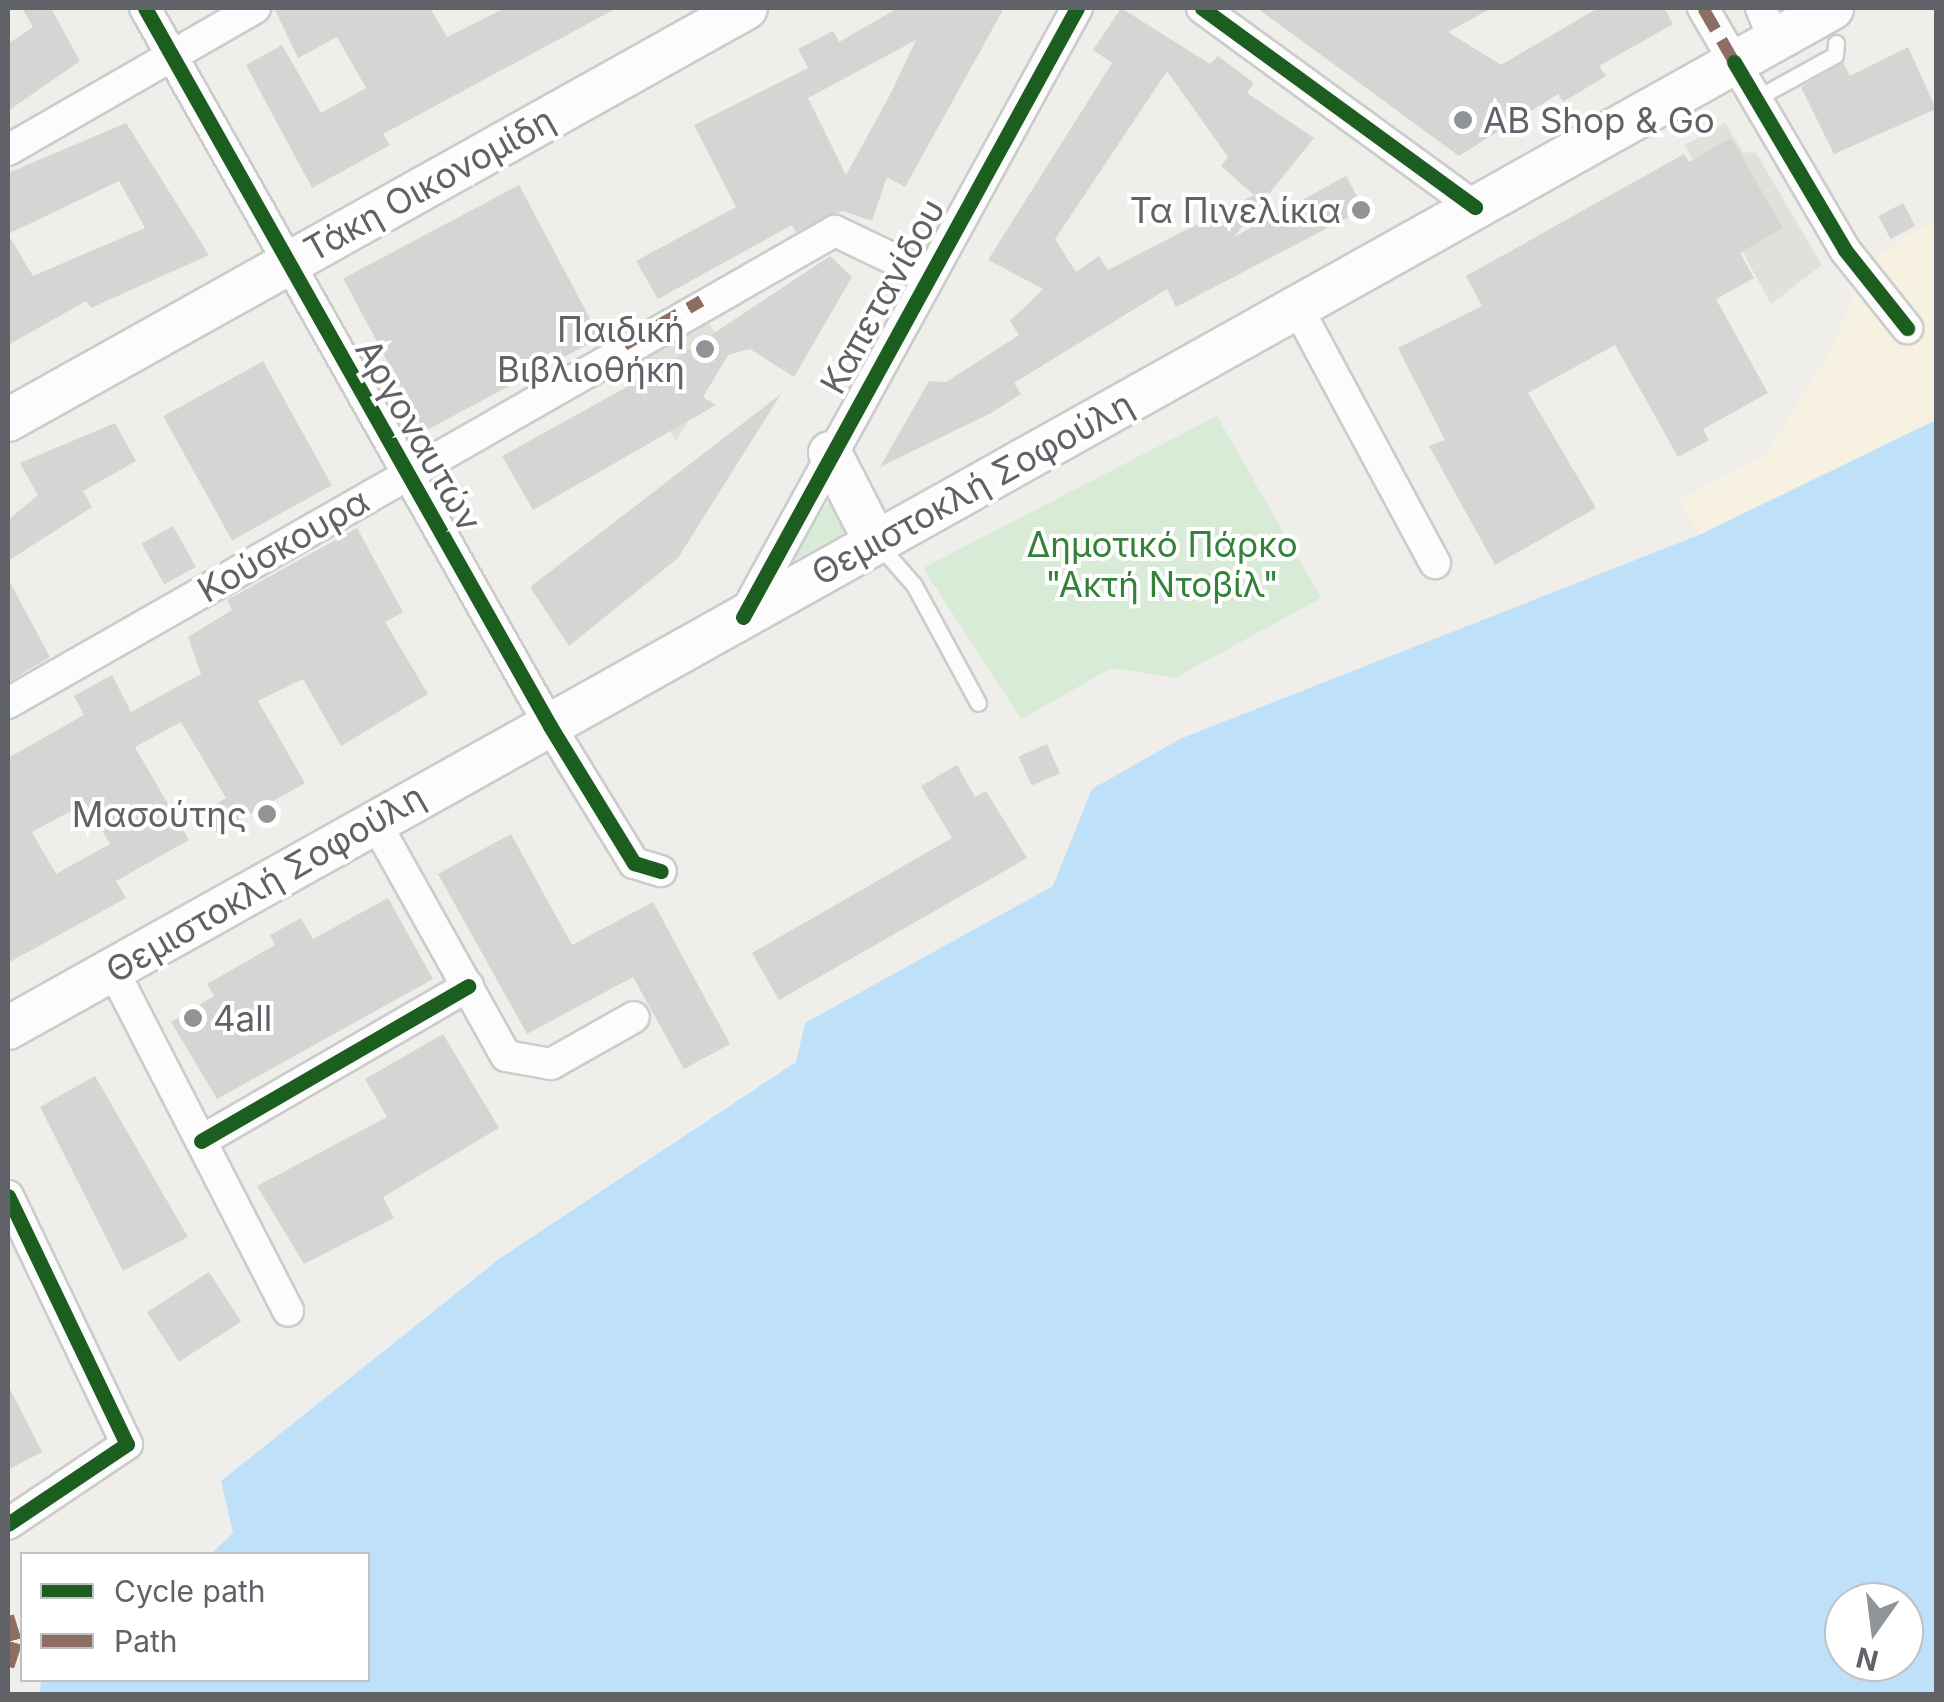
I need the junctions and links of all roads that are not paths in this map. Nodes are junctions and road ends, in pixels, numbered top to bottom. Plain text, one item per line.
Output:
1 (144, 8) edge
2 (255, 8) edge
3 (746, 8) edge
4 (1078, 8) edge
5 (1202, 8) edge
6 (1703, 8) edge
7 (1768, 24) edge
8 (1834, 26) edge
9 (171, 55) junction
10 (1734, 62) junction
11 (1755, 99) junction
12 (8, 150) edge
13 (1475, 207) junction
14 (288, 263) junction
15 (926, 275) junction
16 (1297, 307) junction
17 (1908, 328) dead end
18 (8, 420) edge
19 (830, 453) junction
20 (406, 474) junction
21 (876, 542) junction
22 (1435, 563) dead end
23 (742, 617) junction
24 (8, 703) edge
25 (978, 704) dead end
26 (550, 726) junction
27 (374, 820) junction
28 (661, 871) dead end
29 (113, 970) junction
30 (468, 986) junction
31 (634, 1017) dead end
32 (8, 1028) edge
33 (201, 1141) junction
34 (8, 1196) edge
35 (288, 1311) dead end
36 (8, 1524) edge

1 - 9 street, Αργοναυτών
2 - 9 street
3 - 14 main road, Τάκη Οικονομίδη
4 - 15 street, Καπετανίδου
5 - 13 street
6 - 10 street
7 - 8 main road, Θεμιστοκλή Σοφούλη
7 - 10 main road, Θεμιστοκλή Σοφούλη
8 - 11 lane
9 - 12 street
9 - 14 street, Αργοναυτών
10 - 11 street
10 - 13 main road, Θεμιστοκλή Σοφούλη
11 - 17 street
13 - 16 main road, Θεμιστοκλή Σοφούλη
14 - 18 main road, Τάκη Οικονομίδη
14 - 20 street, Αργοναυτών
15 - 19 street, Καπετανίδου
15 - 20 street, Κούσκουρα
16 - 21 main road, Θεμιστοκλή Σοφούλη
16 - 22 street
19 - 21 main road
19 - 23 street, Καπετανίδου
20 - 24 street, Κούσκουρα
20 - 26 street, Αργοναυτών
21 - 23 main road, Θεμιστοκλή Σοφούλη
21 - 25 lane
23 - 26 main road, Θεμιστοκλή Σοφούλη
26 - 27 main road, Θεμιστοκλή Σοφούλη
26 - 28 street, Αργοναυτών
27 - 29 main road, Θεμιστοκλή Σοφούλη
27 - 30 street
29 - 32 main road, Θεμιστοκλή Σοφούλη
29 - 33 street
30 - 31 street
30 - 33 street
33 - 35 street
34 - 36 street

